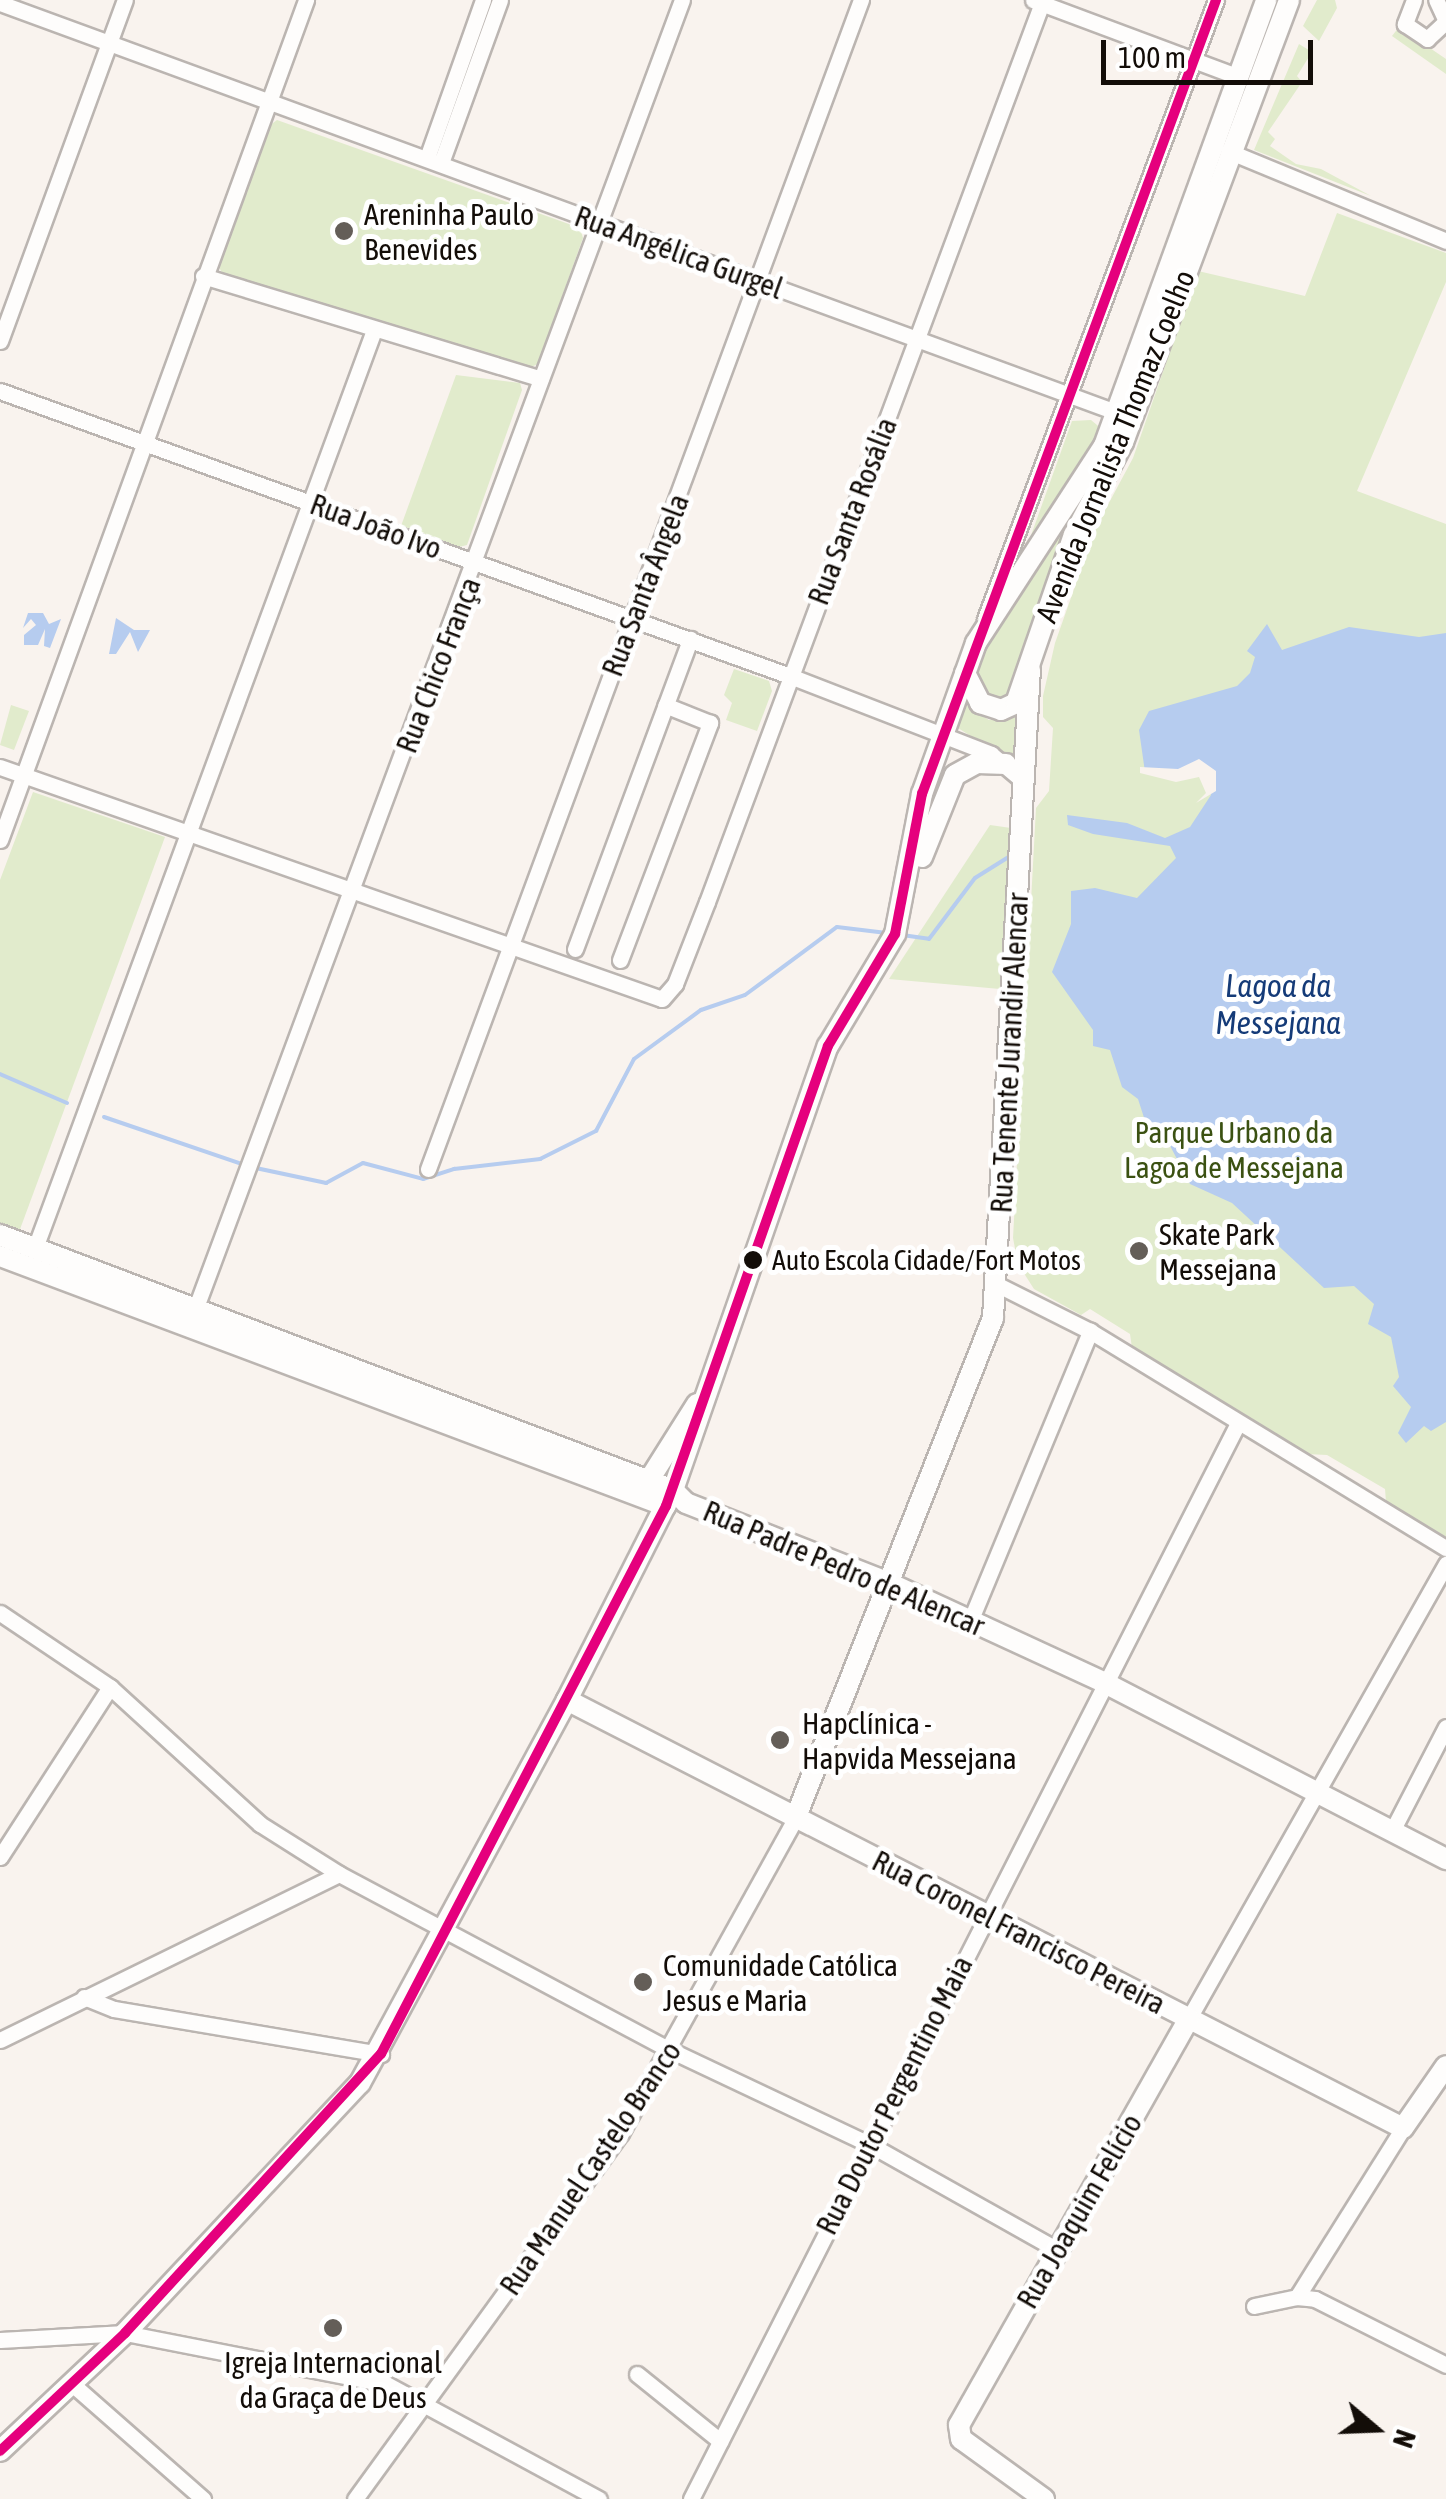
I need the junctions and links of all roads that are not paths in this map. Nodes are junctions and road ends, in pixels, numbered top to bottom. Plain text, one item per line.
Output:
1 (125, 0) edge
2 (306, 0) edge
3 (483, 0) edge
4 (500, 0) edge
5 (682, 0) edge
6 (861, 0) edge
7 (1216, 0) edge
8 (1266, 0) edge
9 (1289, 0) edge
10 (1414, 0) edge
11 (1436, 0) edge
12 (1039, 1) edge
13 (0, 3) edge
14 (1443, 35) edge
15 (109, 43) junction
16 (1194, 59) junction
17 (1236, 76) junction
18 (269, 103) junction
19 (1228, 151) junction
20 (434, 160) junction
21 (599, 224) junction
22 (1446, 241) edge
23 (204, 276) junction
24 (759, 282) junction
25 (374, 330) junction
26 (917, 340) junction
27 (0, 341) edge
28 (540, 379) junction
29 (0, 391) edge
30 (1068, 394) junction
31 (1125, 415) junction
32 (145, 441) junction
33 (312, 502) junction
34 (477, 563) junction
35 (632, 618) junction
36 (690, 639) junction
37 (976, 643) junction
38 (1030, 669) junction
39 (965, 673) junction
40 (790, 676) junction
41 (665, 705) junction
42 (943, 736) junction
43 (1006, 764) junction
44 (0, 767) edge
45 (23, 776) junction
46 (1024, 782) junction
47 (188, 832) junction
48 (0, 840) edge
49 (354, 889) junction
50 (904, 905) junction
51 (510, 946) junction
52 (575, 950) dead end
53 (620, 960) dead end
54 (428, 1169) dead end
55 (0, 1235) edge
56 (35, 1248) junction
57 (0, 1256) edge
58 (998, 1286) junction
59 (192, 1318) junction
60 (1090, 1331) junction
61 (708, 1391) junction
62 (1237, 1425) junction
63 (552, 1454) junction
64 (649, 1480) junction
65 (670, 1498) junction
66 (1446, 1548) edge
67 (1446, 1564) edge
68 (889, 1583) junction
69 (0, 1613) edge
70 (971, 1620) junction
71 (1104, 1683) junction
72 (110, 1687) junction
73 (567, 1700) junction
74 (1446, 1726) edge
75 (1320, 1793) junction
76 (796, 1818) junction
77 (1392, 1830) junction
78 (0, 1857) edge
79 (1446, 1858) edge
80 (339, 1874) junction
81 (986, 1915) junction
82 (447, 1931) junction
83 (84, 1997) junction
84 (1188, 2018) junction
85 (0, 2040) edge
86 (672, 2050) junction
87 (381, 2054) junction
88 (1446, 2066) edge
89 (1404, 2128) junction
90 (867, 2142) junction
91 (1058, 2250) junction
92 (1297, 2297) junction
93 (1254, 2306) dead end
94 (124, 2333) junction
95 (0, 2340) edge
96 (1446, 2364) edge
97 (637, 2374) dead end
98 (71, 2383) junction
99 (425, 2402) junction
100 (720, 2440) junction
101 (0, 2451) edge
102 (202, 2499) edge
103 (355, 2499) edge
104 (599, 2499) edge
105 (691, 2499) edge
106 (1044, 2499) edge

1 - 15 street
2 - 18 street
3 - 20 street
4 - 20 street
5 - 21 street, Rua Chico França
6 - 24 street, Rua Santa Ângela
7 - 16 street
8 - 17 main road, Avenida Jornalista Thomaz Coelho
9 - 19 main road, Avenida Jornalista Thomaz Coelho
10 - 14 street
11 - 14 street
12 - 16 street
12 - 26 street, Rua Santa Rosália
13 - 15 street, Rua Angélica Gurgel
15 - 18 street, Rua Angélica Gurgel
15 - 27 street
16 - 17 street
16 - 30 street
17 - 31 main road, Avenida Jornalista Thomaz Coelho
18 - 20 street, Rua Angélica Gurgel
18 - 23 street
19 - 22 street
19 - 31 main road, Avenida Jornalista Thomaz Coelho
20 - 21 street, Rua Angélica Gurgel
21 - 24 street, Rua Angélica Gurgel
21 - 28 street, Rua Chico França
23 - 25 street
23 - 32 street
24 - 26 street, Rua Angélica Gurgel
24 - 35 street, Rua Santa Ângela
25 - 28 street
25 - 33 street
26 - 30 street, Rua Angélica Gurgel
26 - 40 street, Rua Santa Rosália
28 - 34 street, Rua Chico França
29 - 32 street, Rua João Ivo
30 - 31 street, Rua Angélica Gurgel
30 - 37 street
31 - 37 main road, Avenida Jornalista Thomaz Coelho
31 - 38 main road, Avenida Jornalista Thomaz Coelho
32 - 33 street, Rua João Ivo
32 - 45 street
33 - 34 street, Rua João Ivo
33 - 47 street
34 - 35 street, Rua João Ivo
34 - 49 street, Rua Chico França
35 - 36 street, Rua João Ivo
35 - 51 street, Rua Santa Ângela
36 - 40 street, Rua João Ivo
36 - 41 street
37 - 39 main road, Avenida Jornalista Thomaz Coelho
38 - 39 main road
38 - 46 main road, Rua Tenente Jurandir Alencar
39 - 42 main road, Avenida Jornalista Thomaz Coelho
40 - 42 street, Rua João Ivo
40 - 51 street, Rua Santa Rosália
41 - 52 street
41 - 53 street
42 - 43 street, Rua João Ivo
42 - 50 main road, Avenida Jornalista Thomaz Coelho
43 - 46 street, Rua João Ivo
43 - 50 main road
44 - 45 street
45 - 47 street
45 - 48 street
46 - 58 main road, Rua Tenente Jurandir Alencar
47 - 49 street
47 - 56 street
49 - 51 street
49 - 59 street, Rua Chico França
50 - 61 main road
51 - 54 street, Rua Santa Ângela
55 - 56 main road, Rua Padre Pedro de Alencar
56 - 59 main road, Rua Padre Pedro de Alencar
57 - 59 main road, Rua Padre Pedro de Alencar
58 - 60 street
58 - 68 main road, Rua Tenente Jurandir Alencar
59 - 63 main road, Rua Padre Pedro de Alencar
60 - 62 street
60 - 70 street
61 - 64 main road
61 - 65 main road
62 - 66 street
62 - 71 street, Rua Doutor Pergentino Maia
63 - 64 main road, Rua Padre Pedro de Alencar
63 - 65 main road, Rua Padre Pedro de Alencar
64 - 65 main road, Rua Padre Pedro de Alencar
65 - 68 main road, Rua Padre Pedro de Alencar
65 - 73 main road
67 - 75 street
68 - 70 main road, Rua Padre Pedro de Alencar
68 - 76 main road, Rua Tenente Jurandir Alencar
69 - 72 street
70 - 71 main road, Rua Padre Pedro de Alencar
71 - 75 main road, Rua Padre Pedro de Alencar
71 - 81 street, Rua Doutor Pergentino Maia
72 - 78 street
72 - 80 street
73 - 76 main road, Rua Coronel Francisco Pereira
73 - 82 main road
74 - 77 street
75 - 77 main road, Rua Padre Pedro de Alencar
75 - 84 street
76 - 81 main road, Rua Coronel Francisco Pereira
76 - 86 street, Rua Manuel Castelo Branco
77 - 79 main road, Rua Padre Pedro de Alencar
80 - 82 street
80 - 83 street
81 - 84 main road, Rua Coronel Francisco Pereira
81 - 90 street, Rua Doutor Pergentino Maia
82 - 86 street
82 - 87 main road
83 - 85 street
83 - 87 street
84 - 89 main road, Rua Coronel Francisco Pereira
84 - 91 main road, Rua Joaquim Felício
86 - 90 street
86 - 99 street, Rua Manuel Castelo Branco
87 - 94 main road
88 - 89 main road
89 - 92 street
90 - 91 street
90 - 100 street, Rua Doutor Pergentino Maia
91 - 106 main road, Rua Joaquim Felício
92 - 93 street
92 - 96 street
94 - 95 street
94 - 98 main road
94 - 99 street
97 - 100 street
98 - 101 main road
98 - 102 street
99 - 103 street, Rua Manuel Castelo Branco
99 - 104 street
100 - 105 street, Rua Doutor Pergentino Maia

